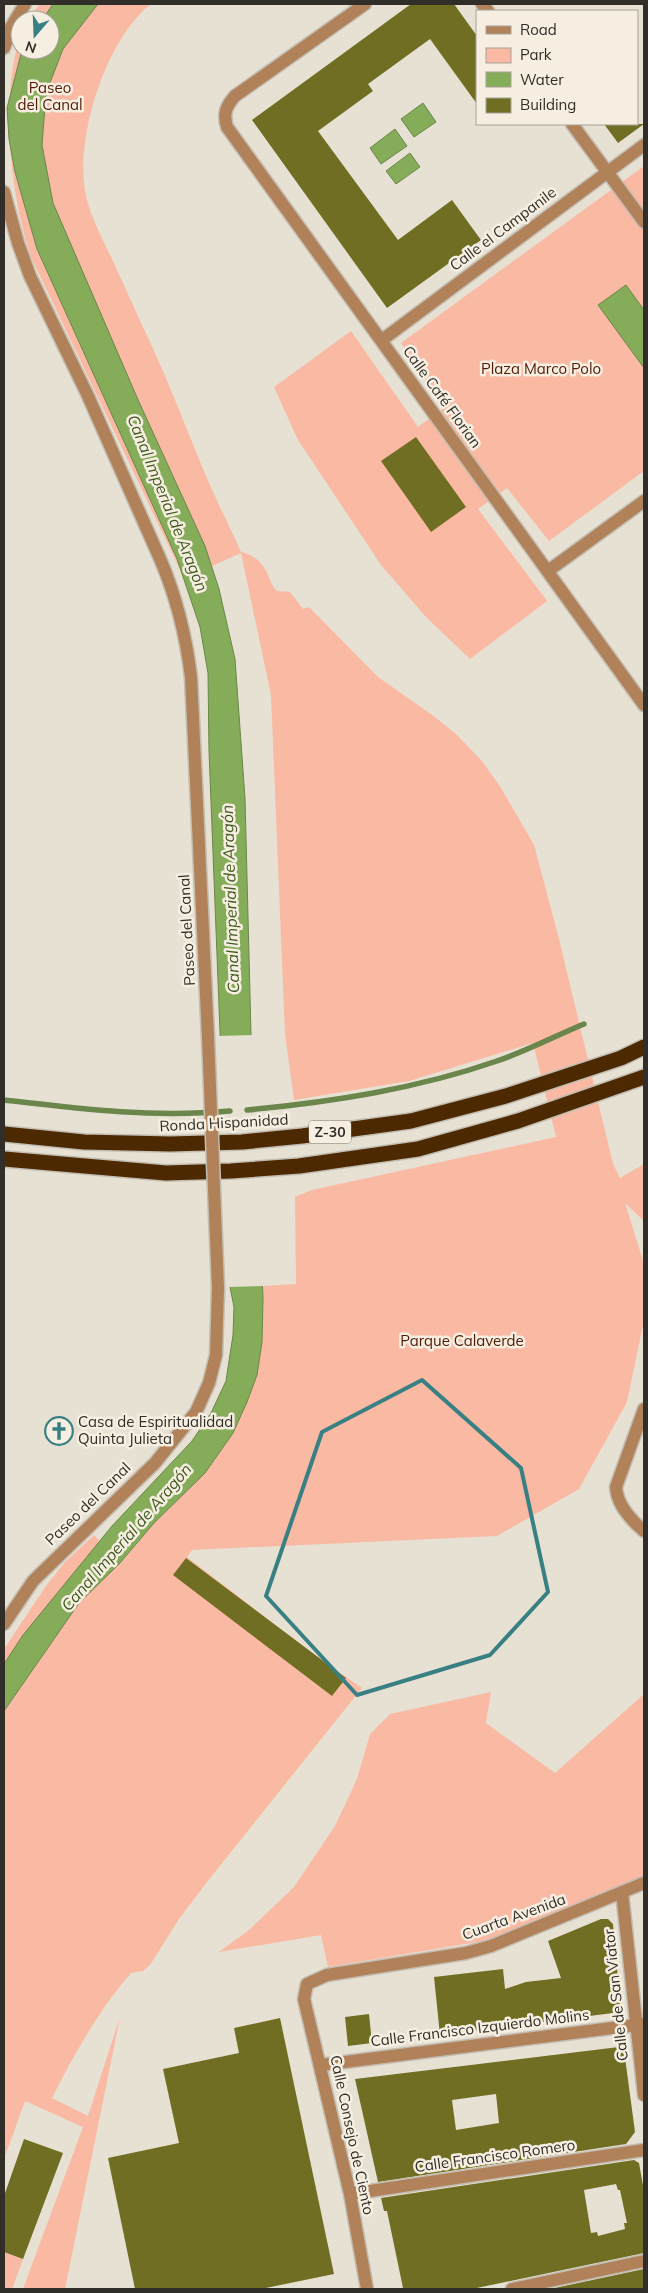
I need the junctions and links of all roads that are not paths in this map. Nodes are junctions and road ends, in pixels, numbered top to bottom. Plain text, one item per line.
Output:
1 (25, 4) edge
2 (365, 4) edge
3 (4, 48) edge
4 (573, 125) edge
5 (644, 145) edge
6 (608, 172) junction
7 (4, 192) edge
8 (644, 222) edge
9 (382, 340) junction
10 (644, 501) edge
11 (548, 571) junction
12 (644, 705) edge
13 (644, 1047) edge
14 (644, 1077) edge
15 (4, 1134) edge
16 (4, 1159) edge
17 (644, 1409) edge
18 (644, 1531) edge
19 (4, 1624) edge
20 (644, 1883) edge
21 (622, 1892) junction
22 (306, 1988) joint
23 (640, 2025) edge
24 (320, 2065) junction
25 (644, 2095) edge
26 (644, 2150) edge
27 (350, 2194) junction
28 (644, 2261) edge
29 (367, 2289) edge
30 (512, 2289) edge

1 - 3 street
2 - 9 street, Calle Café Florian
4 - 6 street
5 - 6 street, Calle el Campanile
6 - 8 street
6 - 9 street, Calle el Campanile
7 - 19 street, Paseo del Canal, bridge
9 - 11 street, Calle Café Florian
10 - 11 street
11 - 12 street, Calle Café Florian
13 - 15 highway, Ronda Hispanidad / Z-30
14 - 16 highway, Z-30
17 - 18 street
20 - 21 street, Cuarta Avenida
21 - 22 street, Cuarta Avenida
21 - 23 street, Calle de San Viator
22 - 24 street, Calle Consejo de Ciento
23 - 24 street, Calle Francisco Izquierdo Molins
23 - 25 street, Calle de San Viator
24 - 27 street, Calle Consejo de Ciento
26 - 27 street, Calle Francisco Romero
27 - 29 street, Calle Consejo de Ciento
28 - 30 street

